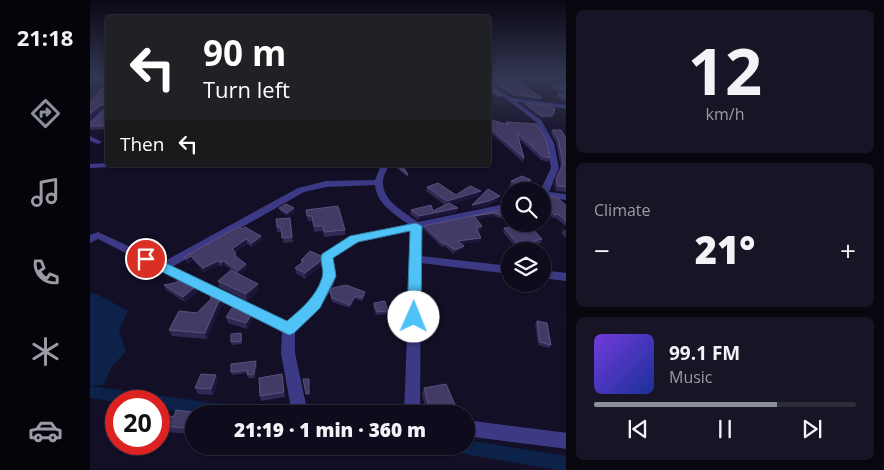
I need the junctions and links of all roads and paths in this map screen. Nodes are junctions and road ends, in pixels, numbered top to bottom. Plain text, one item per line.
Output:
1 (511, 100) edge
2 (517, 100) edge
3 (566, 107) edge
4 (105, 110) edge
5 (90, 125) edge
6 (90, 138) edge
7 (98, 142) dead end
8 (105, 165) edge
9 (90, 166) edge
10 (384, 167) edge
11 (379, 182) junction
12 (548, 182) edge
13 (551, 194) edge
14 (566, 197) edge
15 (501, 208) edge
16 (416, 226) junction
17 (90, 240) edge
18 (415, 259) junction
19 (163, 267) junction
20 (501, 269) edge
21 (551, 275) edge
22 (566, 277) edge
23 (289, 329) junction
24 (298, 405) edge
25 (412, 405) edge
26 (475, 429) edge
27 (566, 442) edge

1 - 12 street
2 - 3 street
4 - 5 street
6 - 7 street
8 - 9 street
10 - 11 street
11 - 16 street
11 - 19 street
13 - 14 street
15 - 16 street
16 - 18 street
16 - 23 street
17 - 19 street
18 - 20 street
18 - 25 street
19 - 23 street
21 - 22 street
23 - 24 street
26 - 27 street

